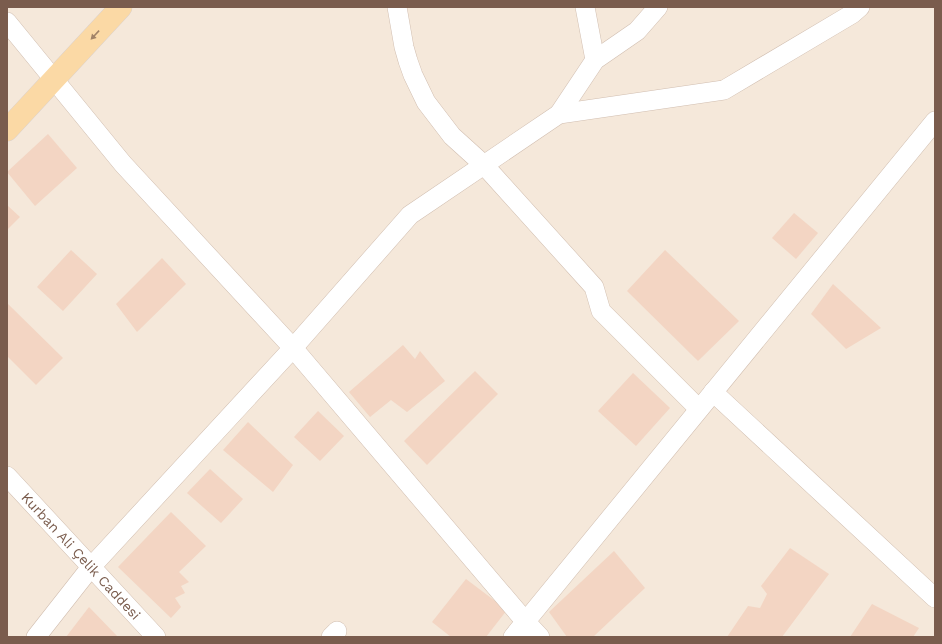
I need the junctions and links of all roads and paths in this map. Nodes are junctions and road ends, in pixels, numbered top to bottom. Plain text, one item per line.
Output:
1 (121, 7) edge
2 (397, 7) edge
3 (585, 7) edge
4 (658, 7) edge
5 (860, 7) edge
6 (7, 22) edge
7 (595, 60) junction
8 (53, 80) junction
9 (559, 114) junction
10 (935, 121) edge
11 (7, 130) edge
12 (484, 164) junction
13 (293, 348) junction
14 (713, 392) junction
15 (699, 409) junction
16 (7, 476) edge
17 (91, 567) junction
18 (935, 598) edge
19 (526, 622) junction
20 (36, 637) edge
21 (156, 637) edge
22 (513, 637) edge
23 (540, 637) edge

1 -> 8 main road
2 - 12 street
3 - 7 street
4 - 7 street
5 - 9 street
6 - 8 street
7 - 9 street
8 - 11 main road
8 - 13 street
9 - 12 street
10 - 14 street
12 - 13 street
12 - 15 street
13 - 17 street
13 - 19 street
14 - 15 street
14 - 18 street
15 - 19 street
16 - 17 street, Kurban Ali Çelik Caddesi
17 - 20 street
17 - 21 street, Kurban Ali Çelik Caddesi
19 - 22 street
19 - 23 street

